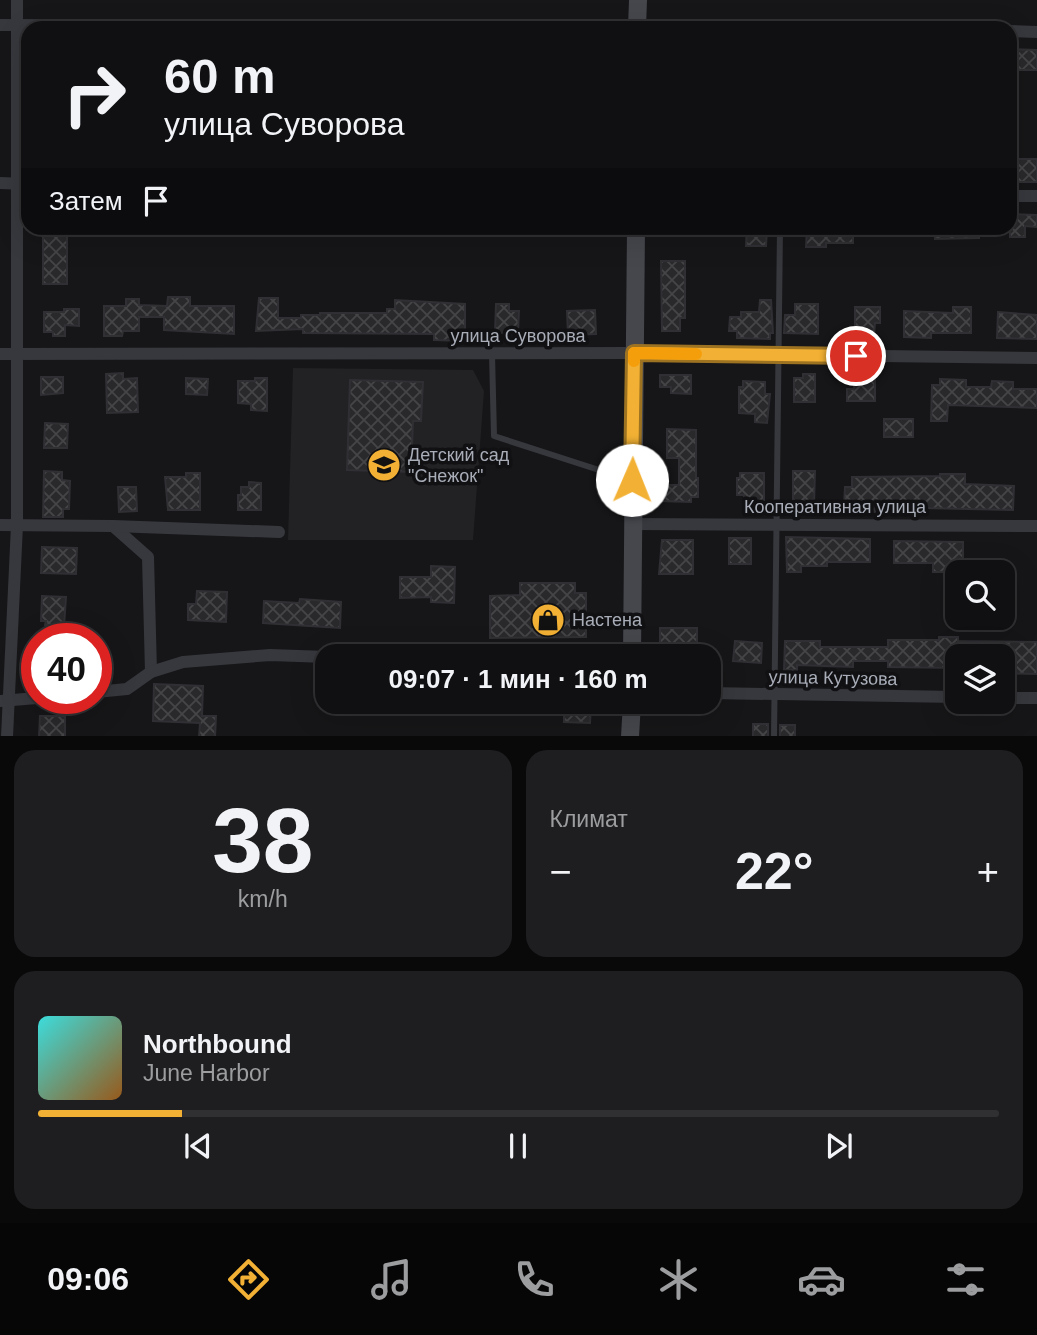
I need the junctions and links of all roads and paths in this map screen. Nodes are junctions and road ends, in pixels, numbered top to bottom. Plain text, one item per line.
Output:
1 (17, 0) edge
2 (638, 0) edge
3 (637, 21) edge
4 (0, 24) edge
5 (15, 25) junction
6 (21, 25) edge
7 (1017, 31) edge
8 (1037, 32) edge
9 (21, 161) edge
10 (0, 183) edge
11 (21, 184) edge
12 (1017, 195) edge
13 (1037, 196) edge
14 (21, 212) edge
15 (636, 235) edge
16 (780, 235) edge
17 (634, 353) junction
18 (0, 354) edge
19 (16, 354) junction
20 (492, 354) junction
21 (778, 355) junction
22 (1037, 358) edge
23 (632, 480) junction
24 (632, 524) junction
25 (777, 524) junction
26 (0, 526) edge
27 (17, 526) junction
28 (113, 526) junction
29 (1037, 526) edge
30 (279, 532) dead end
31 (632, 644) edge
32 (315, 657) edge
33 (151, 672) junction
34 (112, 691) edge
35 (721, 693) edge
36 (775, 694) junction
37 (945, 697) edge
38 (1015, 698) edge
39 (1037, 698) edge
40 (4, 701) edge
41 (631, 714) edge
42 (6, 736) edge
43 (630, 736) edge
44 (774, 736) edge

1 - 5 street
2 - 3 street
4 - 5 street
5 - 6 street
5 - 9 street
7 - 8 street
10 - 11 street
12 - 13 street
14 - 19 street
15 - 17 street
16 - 21 lane
17 - 20 street, улица Суворова
17 - 21 street, улица Суворова
17 - 23 street
18 - 19 street, улица Суворова
19 - 20 street, улица Суворова
19 - 27 street
20 - 23 lane
21 - 22 street, улица Суворова
21 - 25 lane
23 - 24 street
24 - 25 street, Кооперативная улица
24 - 31 street
25 - 29 street, Кооперативная улица
25 - 36 lane
26 - 27 street
27 - 28 street
27 - 40 street
28 - 30 street
28 - 33 street
32 - 33 street
33 - 34 street
35 - 36 street, улица Кутузова
36 - 37 street, улица Кутузова
36 - 44 lane
38 - 39 street
40 - 42 street
41 - 43 street

